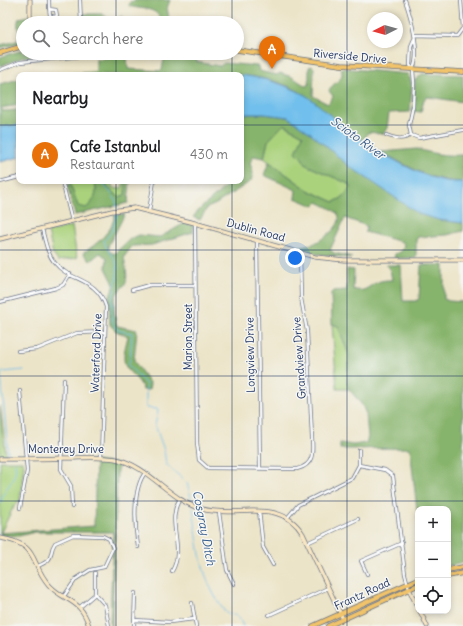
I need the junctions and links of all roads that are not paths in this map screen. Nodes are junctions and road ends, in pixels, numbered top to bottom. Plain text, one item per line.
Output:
1 (30, 0) edge
2 (49, 0) edge
3 (80, 0) edge
4 (405, 0) edge
5 (461, 0) edge
6 (49, 9) dead end
7 (30, 16) edge
8 (81, 16) edge
9 (414, 35) junction
10 (414, 39) junction
11 (16, 48) edge
12 (244, 51) edge
13 (0, 53) edge
14 (41, 60) edge
15 (0, 70) edge
16 (413, 70) junction
17 (463, 72) edge
18 (463, 130) edge
19 (386, 135) dead end
20 (411, 135) junction
21 (16, 179) edge
22 (0, 182) edge
23 (63, 184) edge
24 (153, 184) edge
25 (149, 210) junction
26 (72, 221) junction
27 (195, 223) junction
28 (42, 228) junction
29 (0, 239) edge
30 (257, 240) junction
31 (301, 253) junction
32 (463, 260) edge
33 (70, 274) junction
34 (195, 285) junction
35 (132, 290) dead end
36 (0, 302) edge
37 (105, 332) junction
38 (18, 351) dead end
39 (64, 380) dead end
40 (20, 391) dead end
41 (359, 450) dead end
42 (62, 458) junction
43 (101, 458) junction
44 (0, 459) edge
45 (27, 459) junction
46 (359, 465) junction
47 (260, 469) junction
48 (145, 473) junction
49 (181, 498) junction
50 (72, 507) dead end
51 (20, 508) dead end
52 (259, 511) junction
53 (219, 512) junction
54 (288, 517) junction
55 (358, 519) dead end
56 (0, 538) edge
57 (307, 543) junction
58 (402, 543) junction
59 (138, 548) dead end
60 (273, 565) dead end
61 (38, 566) junction
62 (463, 567) edge
63 (451, 569) edge
64 (172, 571) dead end
65 (95, 573) dead end
66 (463, 573) edge
67 (367, 574) dead end
68 (451, 575) edge
69 (415, 580) edge
70 (407, 583) junction
71 (234, 584) dead end
72 (415, 584) edge
73 (415, 586) edge
74 (328, 588) junction
75 (409, 589) junction
76 (135, 593) dead end
77 (95, 594) junction
78 (64, 596) junction
79 (387, 599) junction
80 (415, 602) edge
81 (192, 603) dead end
82 (80, 607) junction
83 (340, 614) junction
84 (421, 614) edge
85 (269, 615) dead end
86 (194, 618) junction
87 (343, 619) junction
88 (134, 620) junction
89 (89, 626) edge
90 (109, 626) edge
91 (134, 626) edge
92 (196, 626) edge
93 (313, 626) edge
94 (328, 626) edge
95 (427, 626) edge

1 - 7 street
2 - 6 street
3 - 8 street
4 - 9 street
5 - 9 street
9 - 10 street
10 - 16 street
10 - 16 street
11 - 13 main road
12 - 16 main road, Riverside Drive
14 - 15 street
16 - 17 main road, Riverside Drive
16 - 20 street
18 - 20 street
19 - 20 street
21 - 22 street
23 - 26 street
24 - 25 street
25 - 26 street, Dublin Road
25 - 27 street, Dublin Road
26 - 28 street, Dublin Road
27 - 30 street, Dublin Road
27 - 34 street, Marion Street
28 - 29 street, Dublin Road
28 - 33 street, Waterford Drive
30 - 31 street, Dublin Road
30 - 47 street, Longview Drive
31 - 32 street, Dublin Road
31 - 47 street, Grandview Drive
33 - 36 street
33 - 37 street, Waterford Drive
34 - 35 street
34 - 47 street, Marion Street
37 - 38 street
37 - 43 street, Waterford Drive
39 - 42 street
40 - 45 street
41 - 46 street
42 - 43 street, Monterey Drive
42 - 45 street, Monterey Drive
42 - 50 street
43 - 48 street, Monterey Drive
44 - 45 street, Monterey Drive
45 - 51 street
46 - 54 street
46 - 58 street
48 - 49 street, Monterey Drive
48 - 59 street
49 - 53 street, Monterey Drive
49 - 64 street
52 - 53 street, Monterey Drive
52 - 54 street, Monterey Drive
52 - 60 street
53 - 71 street
54 - 57 street
55 - 57 street
56 - 61 street
57 - 74 street
58 - 67 street
58 - 70 street
61 - 78 street
61 - 78 street
62 - 63 main road
65 - 77 street
66 - 68 main road
69 - 70 main road, Frantz Road
70 - 75 street
70 - 79 main road
70 - 83 main road, Frantz Road
72 - 75 main road
73 - 75 main road, Frantz Road
74 - 83 street
74 - 85 street
75 - 79 main road, Frantz Road
75 - 80 street
76 - 88 street
77 - 82 street
77 - 90 street
78 - 82 street
79 - 87 main road, Frantz Road
81 - 86 street
82 - 89 street
83 - 87 street
83 - 93 main road, Frantz Road
84 - 95 street
86 - 88 street
86 - 92 street
87 - 94 main road, Frantz Road
88 - 91 street

